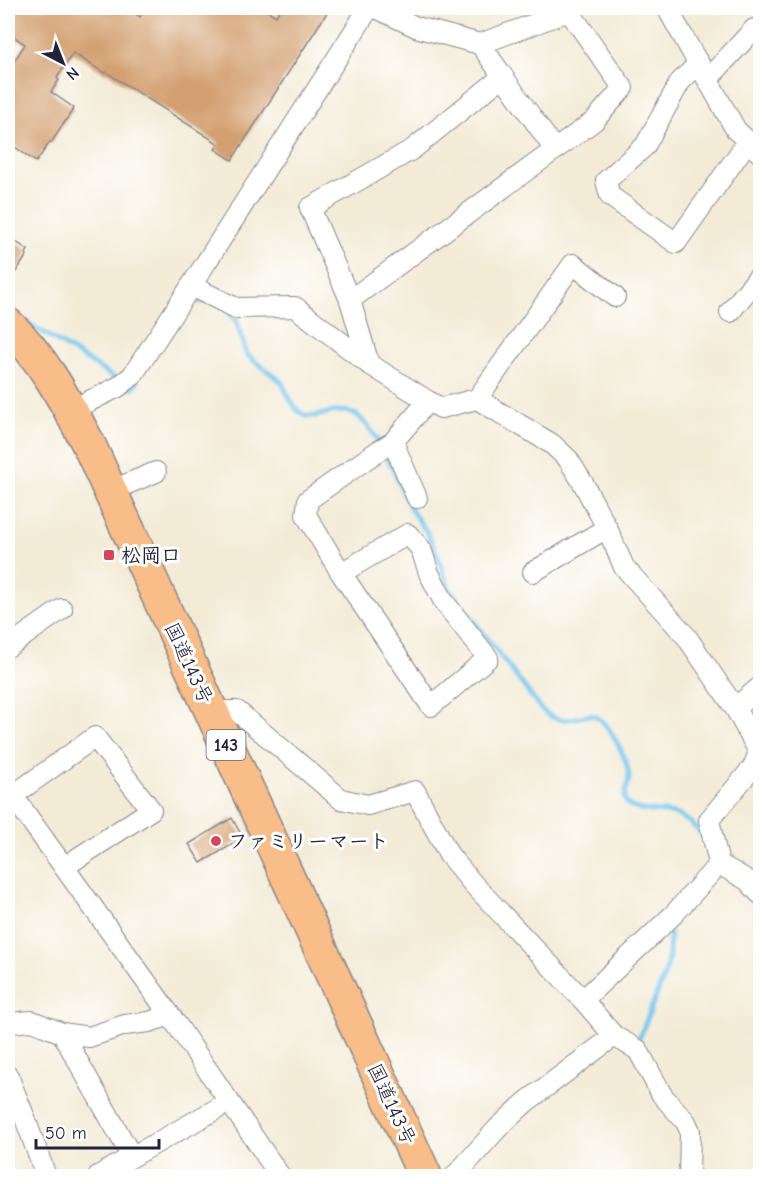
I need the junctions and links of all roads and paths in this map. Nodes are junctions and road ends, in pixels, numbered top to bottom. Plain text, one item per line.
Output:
1 (369, 8) edge
2 (376, 8) edge
3 (667, 8) edge
4 (572, 9) edge
5 (758, 29) edge
6 (480, 44) junction
7 (703, 71) junction
8 (502, 77) junction
9 (754, 147) edge
10 (555, 150) junction
11 (760, 275) edge
12 (191, 286) junction
13 (615, 297) dead end
14 (350, 300) junction
15 (730, 312) dead end
16 (8, 325) edge
17 (369, 364) junction
18 (477, 399) junction
19 (428, 401) junction
20 (71, 411) junction
21 (387, 446) junction
22 (156, 472) dead end
23 (110, 491) junction
24 (417, 498) dead end
25 (607, 528) junction
26 (533, 572) dead end
27 (341, 573) junction
28 (62, 609) dead end
29 (8, 647) edge
30 (760, 687) edge
31 (735, 708) junction
32 (211, 711) junction
33 (10, 792) edge
34 (719, 864) junction
35 (64, 867) junction
36 (760, 894) edge
37 (583, 1000) junction
38 (170, 1015) junction
39 (8, 1023) edge
40 (62, 1034) junction
41 (614, 1036) junction
42 (8, 1076) edge
43 (229, 1102) junction
44 (132, 1157) junction
45 (46, 1176) edge
46 (99, 1176) edge
47 (280, 1176) edge
48 (425, 1176) edge
49 (455, 1176) edge
50 (689, 1176) edge

1 - 12 street
2 - 6 street
3 - 7 street
4 - 6 street
4 - 10 street
5 - 7 street
6 - 8 street
7 - 9 street
7 - 9 street
8 - 10 street
8 - 14 street
10 - 14 street
11 - 15 street
12 - 17 street
12 - 20 street
13 - 18 street
14 - 17 street
16 - 20 highway, 国道143号 / 143
17 - 19 street
18 - 19 street
18 - 25 street
19 - 21 street
20 - 23 highway, 国道143号 / 143
21 - 24 street
21 - 27 street
22 - 23 street
23 - 32 highway, 国道143号 / 143
25 - 26 street
25 - 31 street
27 - 27 street
28 - 29 street
30 - 31 street
31 - 34 street
32 - 37 street
32 - 48 highway, 国道143号 / 143
33 - 35 street
33 - 35 street
34 - 36 street
34 - 37 street
35 - 38 street
37 - 41 street
38 - 40 street
38 - 43 street
39 - 40 street
40 - 44 street
41 - 49 street
41 - 50 street
42 - 45 street
43 - 44 street
43 - 47 street
44 - 46 street

